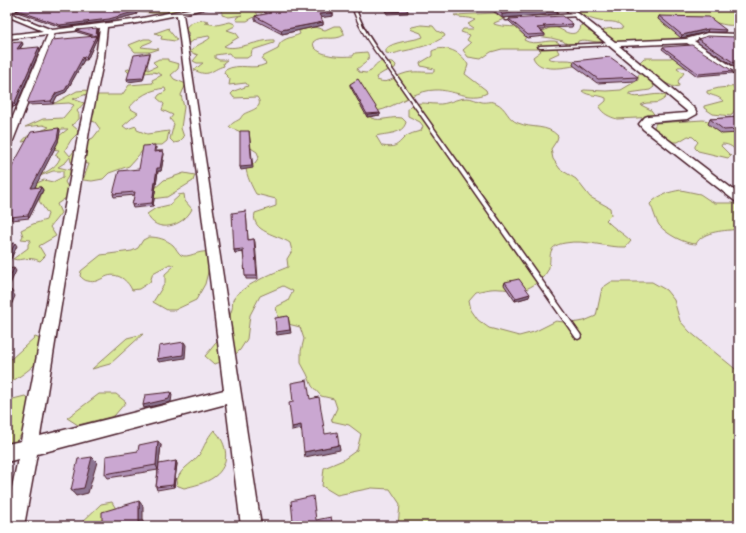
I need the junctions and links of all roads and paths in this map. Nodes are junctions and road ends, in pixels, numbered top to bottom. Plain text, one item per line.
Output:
1 (33, 7) edge
2 (208, 7) edge
3 (362, 7) edge
4 (566, 7) edge
5 (7, 10) edge
6 (7, 14) edge
7 (180, 14) junction
8 (577, 15) junction
9 (506, 19) edge
10 (104, 26) junction
11 (52, 32) junction
12 (739, 36) edge
13 (7, 37) edge
14 (690, 41) junction
15 (613, 44) junction
16 (540, 46) dead end
17 (739, 74) edge
18 (7, 143) edge
19 (739, 200) edge
20 (578, 336) dead end
21 (233, 395) junction
22 (30, 447) junction
23 (7, 453) edge
24 (14, 526) edge
25 (251, 526) edge

1 - 5 street
2 - 7 street
3 - 20 lane
4 - 8 street
6 - 11 street
7 - 10 street
7 - 21 street
8 - 9 lane
8 - 15 street
10 - 11 street
10 - 22 street
11 - 13 street
11 - 18 street
12 - 14 street
14 - 15 street
14 - 17 street
15 - 16 lane
15 - 19 street
21 - 22 street
21 - 25 street
22 - 23 street
22 - 24 street

